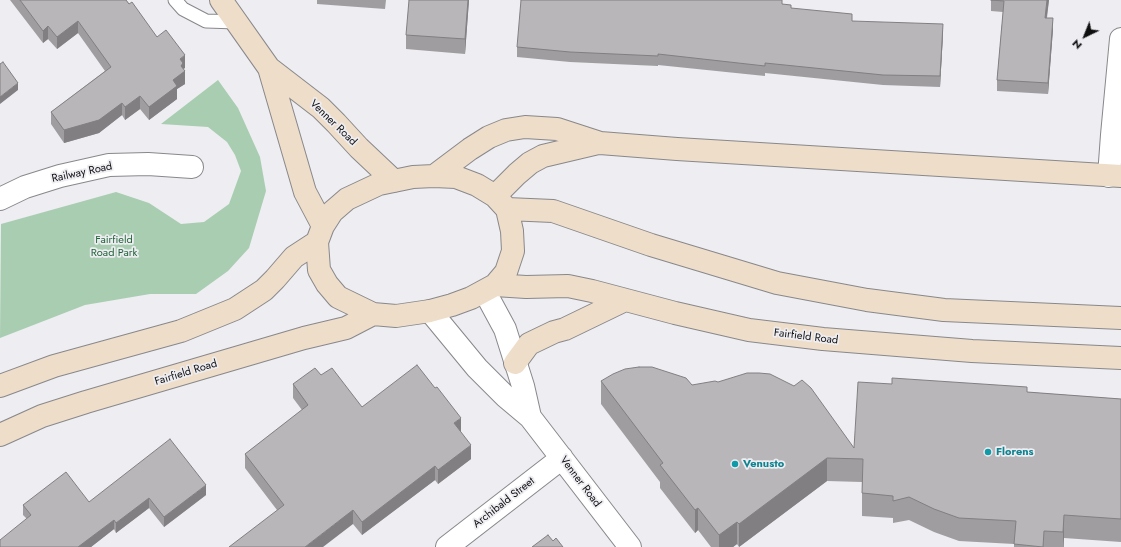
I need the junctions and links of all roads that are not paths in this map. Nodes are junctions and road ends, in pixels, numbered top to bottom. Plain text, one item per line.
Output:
1 (175, 0) edge
2 (220, 0) edge
3 (237, 22) junction
4 (1121, 39) edge
5 (269, 68) junction
6 (600, 143) junction
7 (192, 167) dead end
8 (434, 176) junction
9 (1115, 176) edge
10 (394, 181) junction
11 (0, 199) edge
12 (501, 203) junction
13 (320, 234) junction
14 (490, 288) junction
15 (625, 300) junction
16 (430, 311) junction
17 (373, 314) junction
18 (1121, 318) edge
19 (1121, 358) edge
20 (515, 363) junction
21 (0, 386) edge
22 (530, 417) junction
23 (0, 435) edge
24 (562, 458) junction
25 (447, 547) edge
26 (630, 547) edge

1 - 3 lane
2 - 3 main road, Venner Road
3 - 5 main road, Venner Road
4 - 9 street
5 - 10 main road, Venner Road
5 - 13 main road, Venner Road
6 - 8 main road
6 - 9 main road
6 - 12 main road
7 - 11 street, Railway Road
8 - 10 main road
8 - 12 main road
10 - 13 main road
12 - 14 main road
12 - 18 main road
13 - 17 main road
13 - 21 main road
14 - 15 main road, Fairfield Road
14 - 16 main road
14 - 20 street, Venner Road
15 - 19 main road, Fairfield Road
15 - 20 main road
16 - 17 main road
16 - 22 street, Venner Road
17 - 23 main road, Fairfield Road
20 - 22 street, Venner Road
22 - 24 street, Venner Road
24 - 25 street, Archibald Street
24 - 26 street, Venner Road

